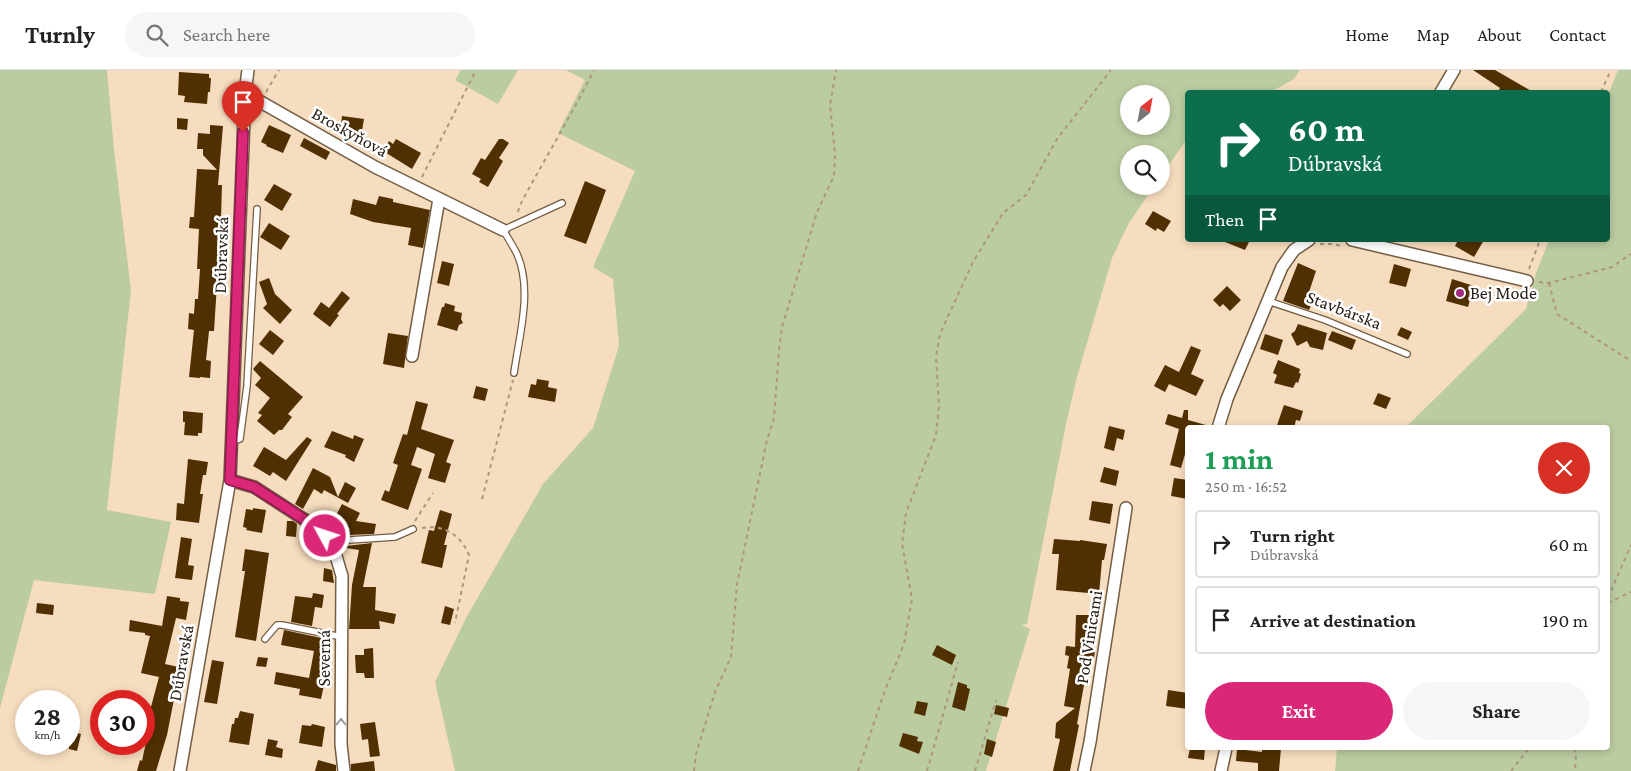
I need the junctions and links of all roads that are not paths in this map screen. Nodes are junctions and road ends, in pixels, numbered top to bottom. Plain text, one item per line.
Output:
1 (248, 70) edge
2 (1454, 70) edge
3 (1442, 90) edge
4 (245, 94) junction
5 (439, 199) junction
6 (562, 204) dead end
7 (256, 209) dead end
8 (503, 230) junction
9 (1306, 242) edge
10 (1372, 242) edge
11 (1527, 281) road end
12 (1268, 301) junction
13 (1407, 354) dead end
14 (412, 356) dead end
15 (514, 373) road end
16 (1219, 425) edge
17 (232, 442) junction
18 (230, 480) junction
19 (1126, 508) dead end
20 (413, 529) road end
21 (333, 546) junction
22 (342, 637) junction
23 (266, 639) dead end
24 (1226, 750) edge
25 (180, 771) edge
26 (344, 771) edge
27 (1084, 771) edge
28 (1221, 771) edge

1 - 4 street, Dúbravská
2 - 3 street
4 - 5 street, Broskyňová
4 - 17 street, Dúbravská
5 - 8 street, Broskyňová
5 - 14 street
6 - 8 lane
7 - 17 lane, Dúbravská
8 - 15 lane
9 - 12 street
10 - 11 street
12 - 13 lane, Stavbárska
12 - 16 street
17 - 18 street, Dúbravská
18 - 21 street, Severná
18 - 25 street, Dúbravská
19 - 27 street, Pod Vinicami
20 - 21 lane
21 - 22 street, Severná
22 - 23 lane
26 -> 22 street, Severná
24 - 28 street

